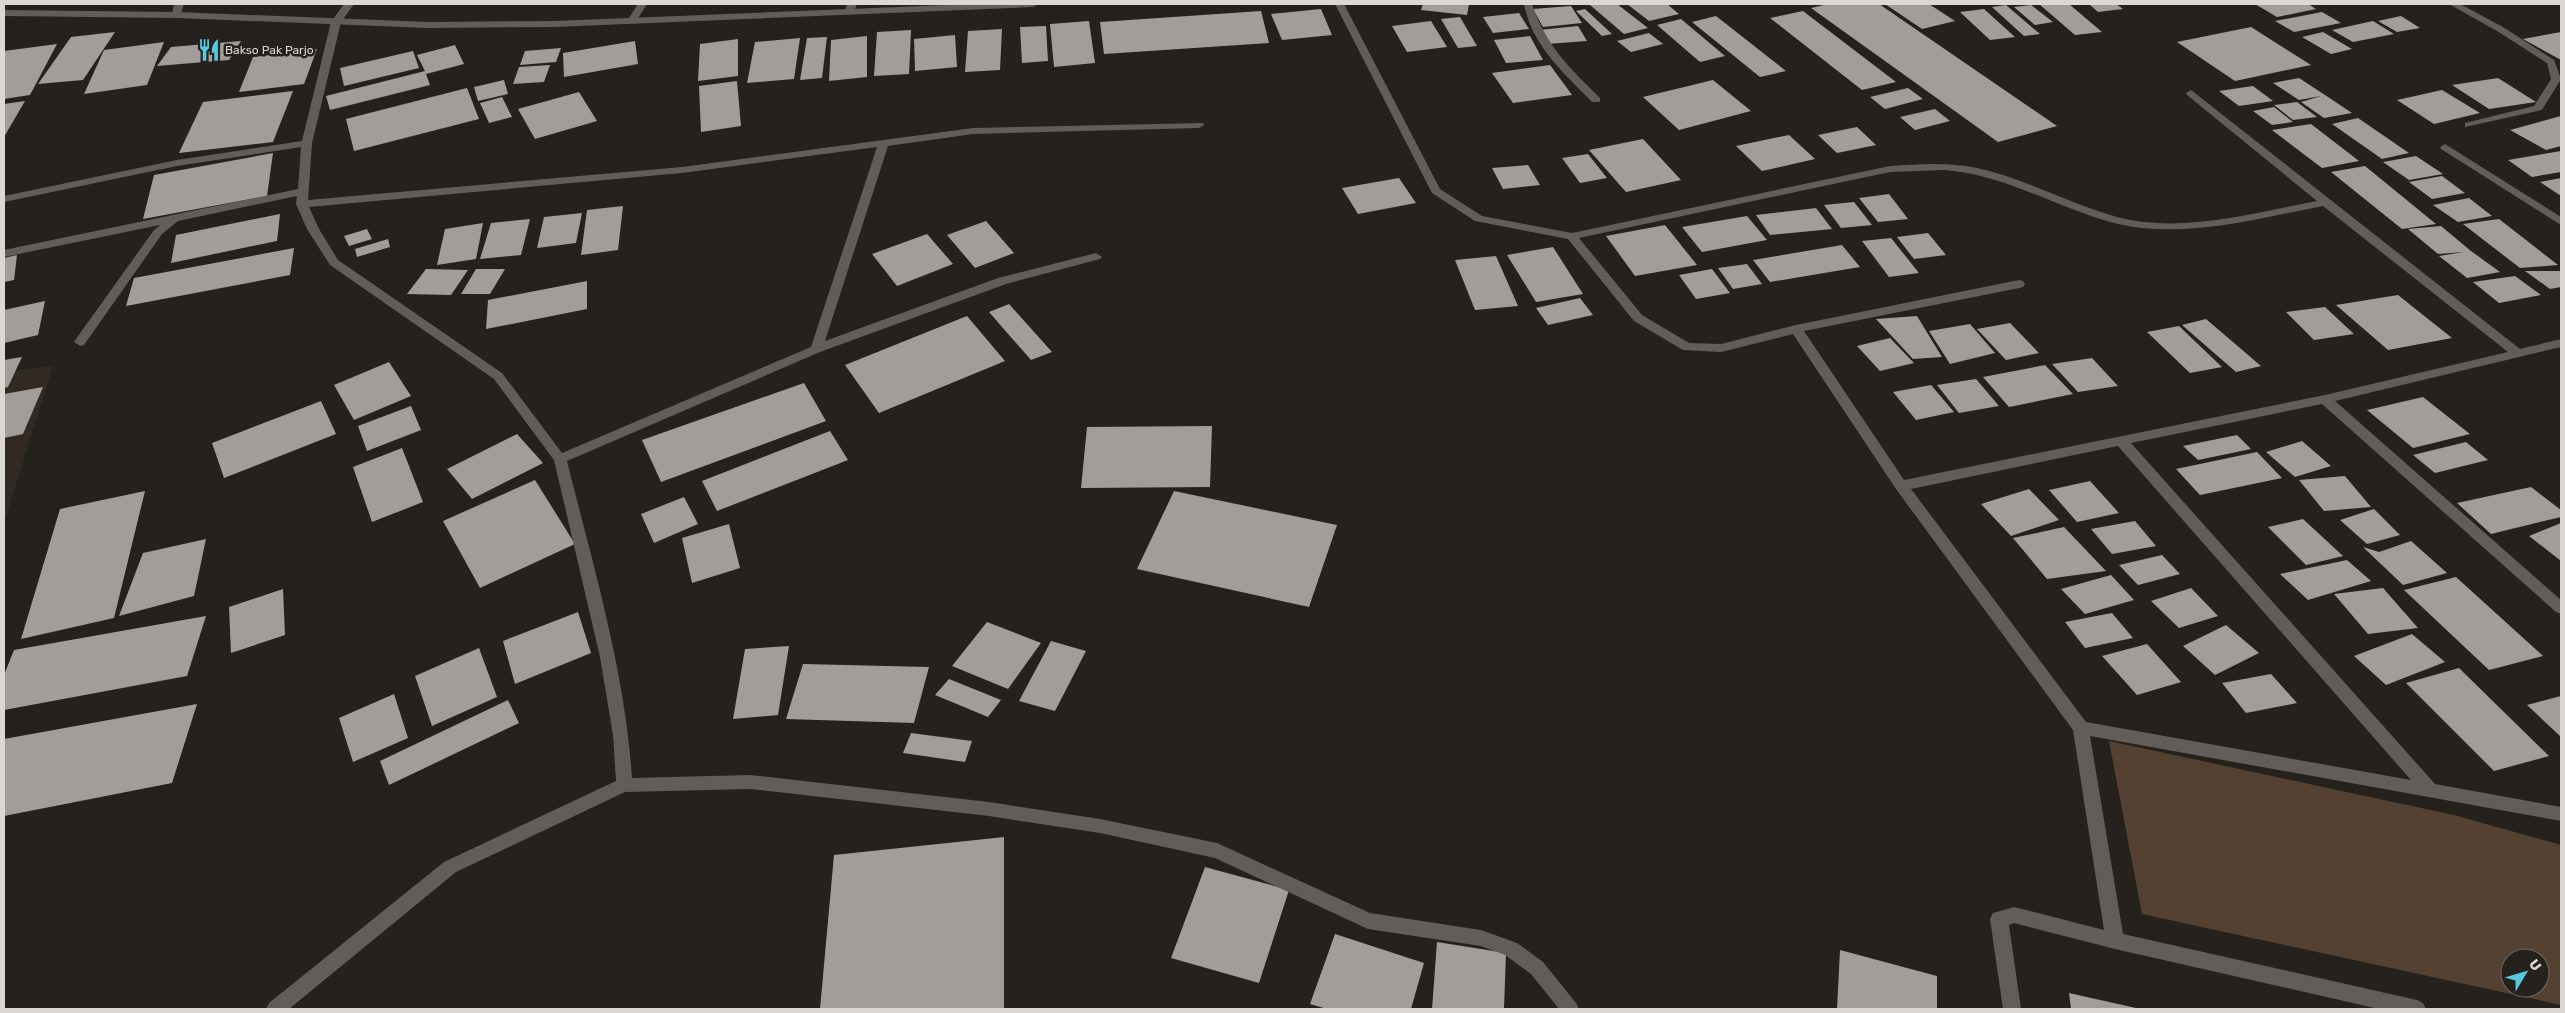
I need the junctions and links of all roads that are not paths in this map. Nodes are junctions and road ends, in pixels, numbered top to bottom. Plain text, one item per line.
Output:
1 (179, 4) edge
2 (349, 4) edge
3 (642, 4) edge
4 (1033, 4) edge
5 (1339, 4) edge
6 (1528, 4) edge
7 (2453, 4) edge
8 (851, 8) edge
9 (4, 13) edge
10 (177, 15) junction
11 (632, 21) junction
12 (336, 22) junction
13 (2191, 93) dead end
14 (1596, 100) dead end
15 (1199, 125) dead end
16 (2469, 125) dead end
17 (307, 143) junction
18 (883, 144) junction
19 (2445, 147) dead end
20 (4, 198) edge
21 (301, 198) junction
22 (2328, 202) junction
23 (176, 218) junction
24 (2561, 222) edge
25 (1572, 236) junction
26 (4, 254) edge
27 (1096, 257) dead end
28 (2019, 284) dead end
29 (1796, 329) junction
30 (80, 342) dead end
31 (2561, 343) edge
32 (816, 348) junction
33 (2519, 354) junction
34 (2326, 399) junction
35 (2122, 442) junction
36 (560, 459) junction
37 (1901, 486) junction
38 (2561, 608) edge
39 (2080, 728) junction
40 (624, 785) junction
41 (2429, 789) junction
42 (2561, 814) edge
43 (2115, 941) junction
44 (275, 1009) edge
45 (1570, 1009) edge
46 (2012, 1009) edge
47 (2417, 1009) edge

1 - 10 street
2 - 12 street
3 - 11 street
4 - 8 street
5 - 25 street
6 - 14 street
7 - 16 street
8 - 11 street
9 - 10 street
10 - 12 street
11 - 12 street
12 - 17 street
13 - 22 street
15 - 18 street
17 - 20 street
17 - 21 street
18 - 21 street
18 - 32 street
19 - 24 street
21 - 23 street
21 - 36 street
22 - 25 street
22 - 33 street
23 - 26 street
23 - 30 street
25 - 29 street
27 - 32 street
28 - 29 street
29 - 37 street
31 - 33 street
32 - 36 street
33 - 34 street
34 - 35 street
34 - 38 street
35 - 37 street
35 - 41 street
36 - 40 street
37 - 39 street
39 - 41 street
39 - 43 street
40 - 44 street
40 - 45 street
41 - 42 street
43 - 46 street
43 - 47 street

